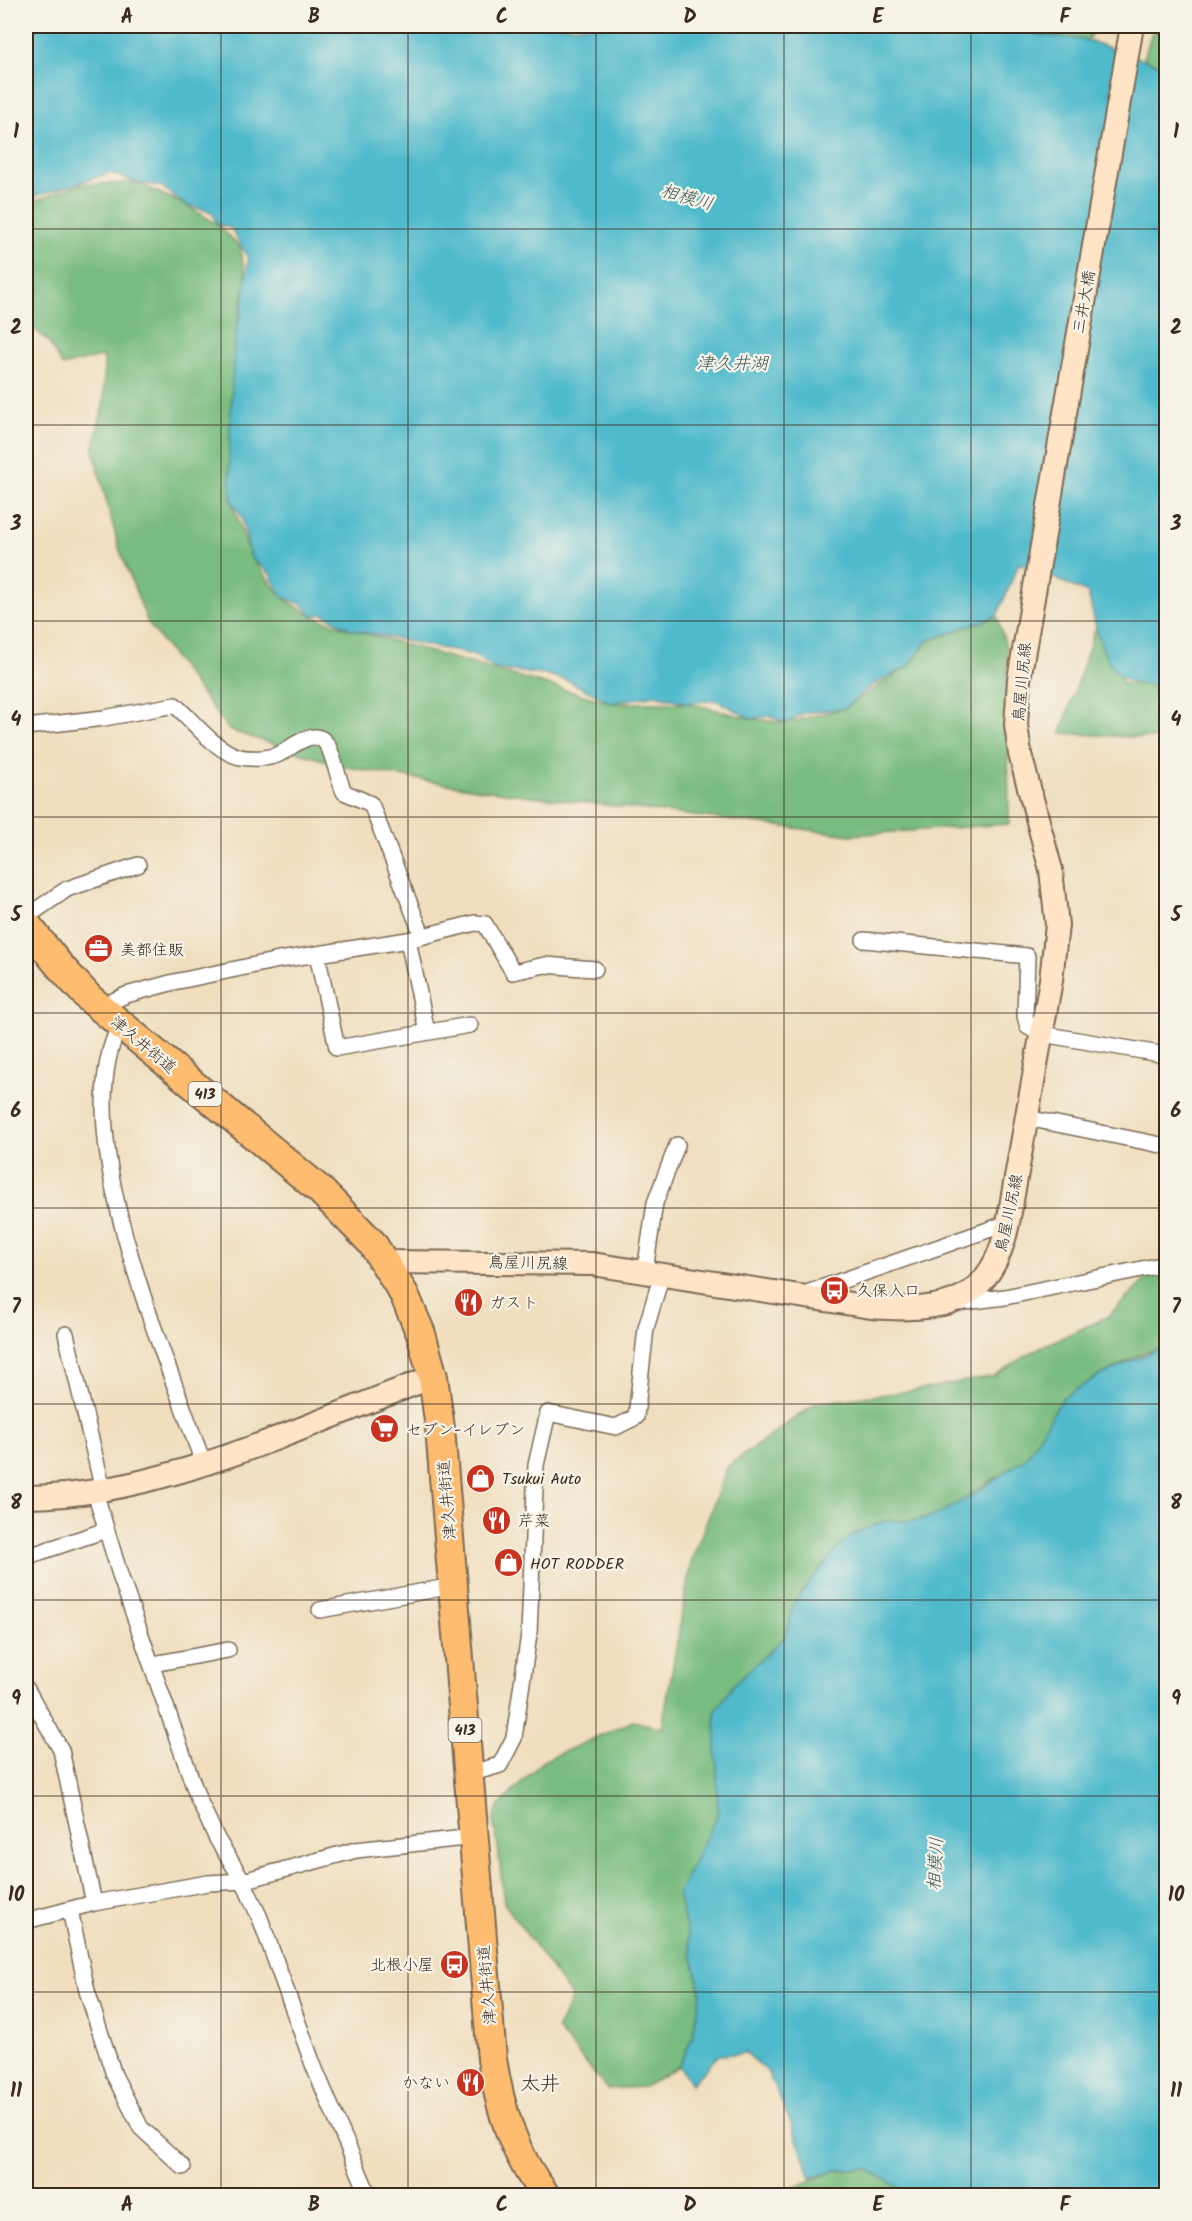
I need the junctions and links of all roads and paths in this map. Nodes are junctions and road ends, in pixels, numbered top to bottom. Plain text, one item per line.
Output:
1 (1132, 26) edge
2 (1035, 578) joint
3 (26, 727) edge
4 (138, 865) dead end
5 (26, 917) edge
6 (26, 924) edge
7 (415, 938) junction
8 (864, 940) dead end
9 (317, 954) junction
10 (595, 969) dead end
11 (110, 1016) junction
12 (470, 1025) dead end
13 (427, 1032) junction
14 (1042, 1034) junction
15 (1167, 1055) edge
16 (1027, 1118) junction
17 (677, 1145) dead end
18 (1167, 1146) edge
19 (1008, 1223) junction
20 (386, 1262) junction
21 (1167, 1264) edge
22 (653, 1272) junction
23 (800, 1295) junction
24 (937, 1306) junction
25 (66, 1334) dead end
26 (433, 1377) junction
27 (203, 1463) junction
28 (99, 1491) junction
29 (26, 1497) edge
30 (106, 1530) junction
31 (26, 1557) edge
32 (453, 1586) junction
33 (320, 1610) dead end
34 (228, 1650) dead end
35 (153, 1665) junction
36 (26, 1688) edge
37 (469, 1774) junction
38 (474, 1837) junction
39 (243, 1881) junction
40 (94, 1903) junction
41 (70, 1910) junction
42 (26, 1921) edge
43 (183, 2167) dead end
44 (369, 2196) edge
45 (546, 2196) edge

1 - 2 main road, 三井大橋
2 - 14 main road, 鳥屋川尻線
3 - 7 street
4 - 5 street
6 - 11 highway, 津久井街道 / 413
7 - 9 street
7 - 10 street
7 - 13 street
8 - 14 street
9 - 11 street
9 - 13 street
11 - 20 highway, 津久井街道 / 413
11 - 27 street
12 - 13 street
14 - 15 street
14 - 16 main road, 鳥屋川尻線
16 - 18 street
16 - 19 main road, 鳥屋川尻線
17 - 22 street
19 - 23 street
19 - 24 main road, 鳥屋川尻線
20 - 22 main road, 鳥屋川尻線
20 - 26 highway, 津久井街道 / 413
21 - 24 street
22 - 23 main road, 鳥屋川尻線
22 - 37 street
23 - 24 main road, 鳥屋川尻線
25 - 28 street
26 - 27 main road
26 - 32 highway, 津久井街道 / 413
27 - 28 main road
28 - 29 main road
28 - 30 street
30 - 31 street
30 - 35 street
32 - 33 street
32 - 37 highway, 津久井街道 / 413
34 - 35 street
35 - 39 street
36 - 40 street
37 - 38 highway, 津久井街道 / 413
38 - 39 street
38 - 45 highway, 津久井街道 / 413
39 - 40 street
39 - 44 street
40 - 41 street
41 - 42 street
41 - 43 street

